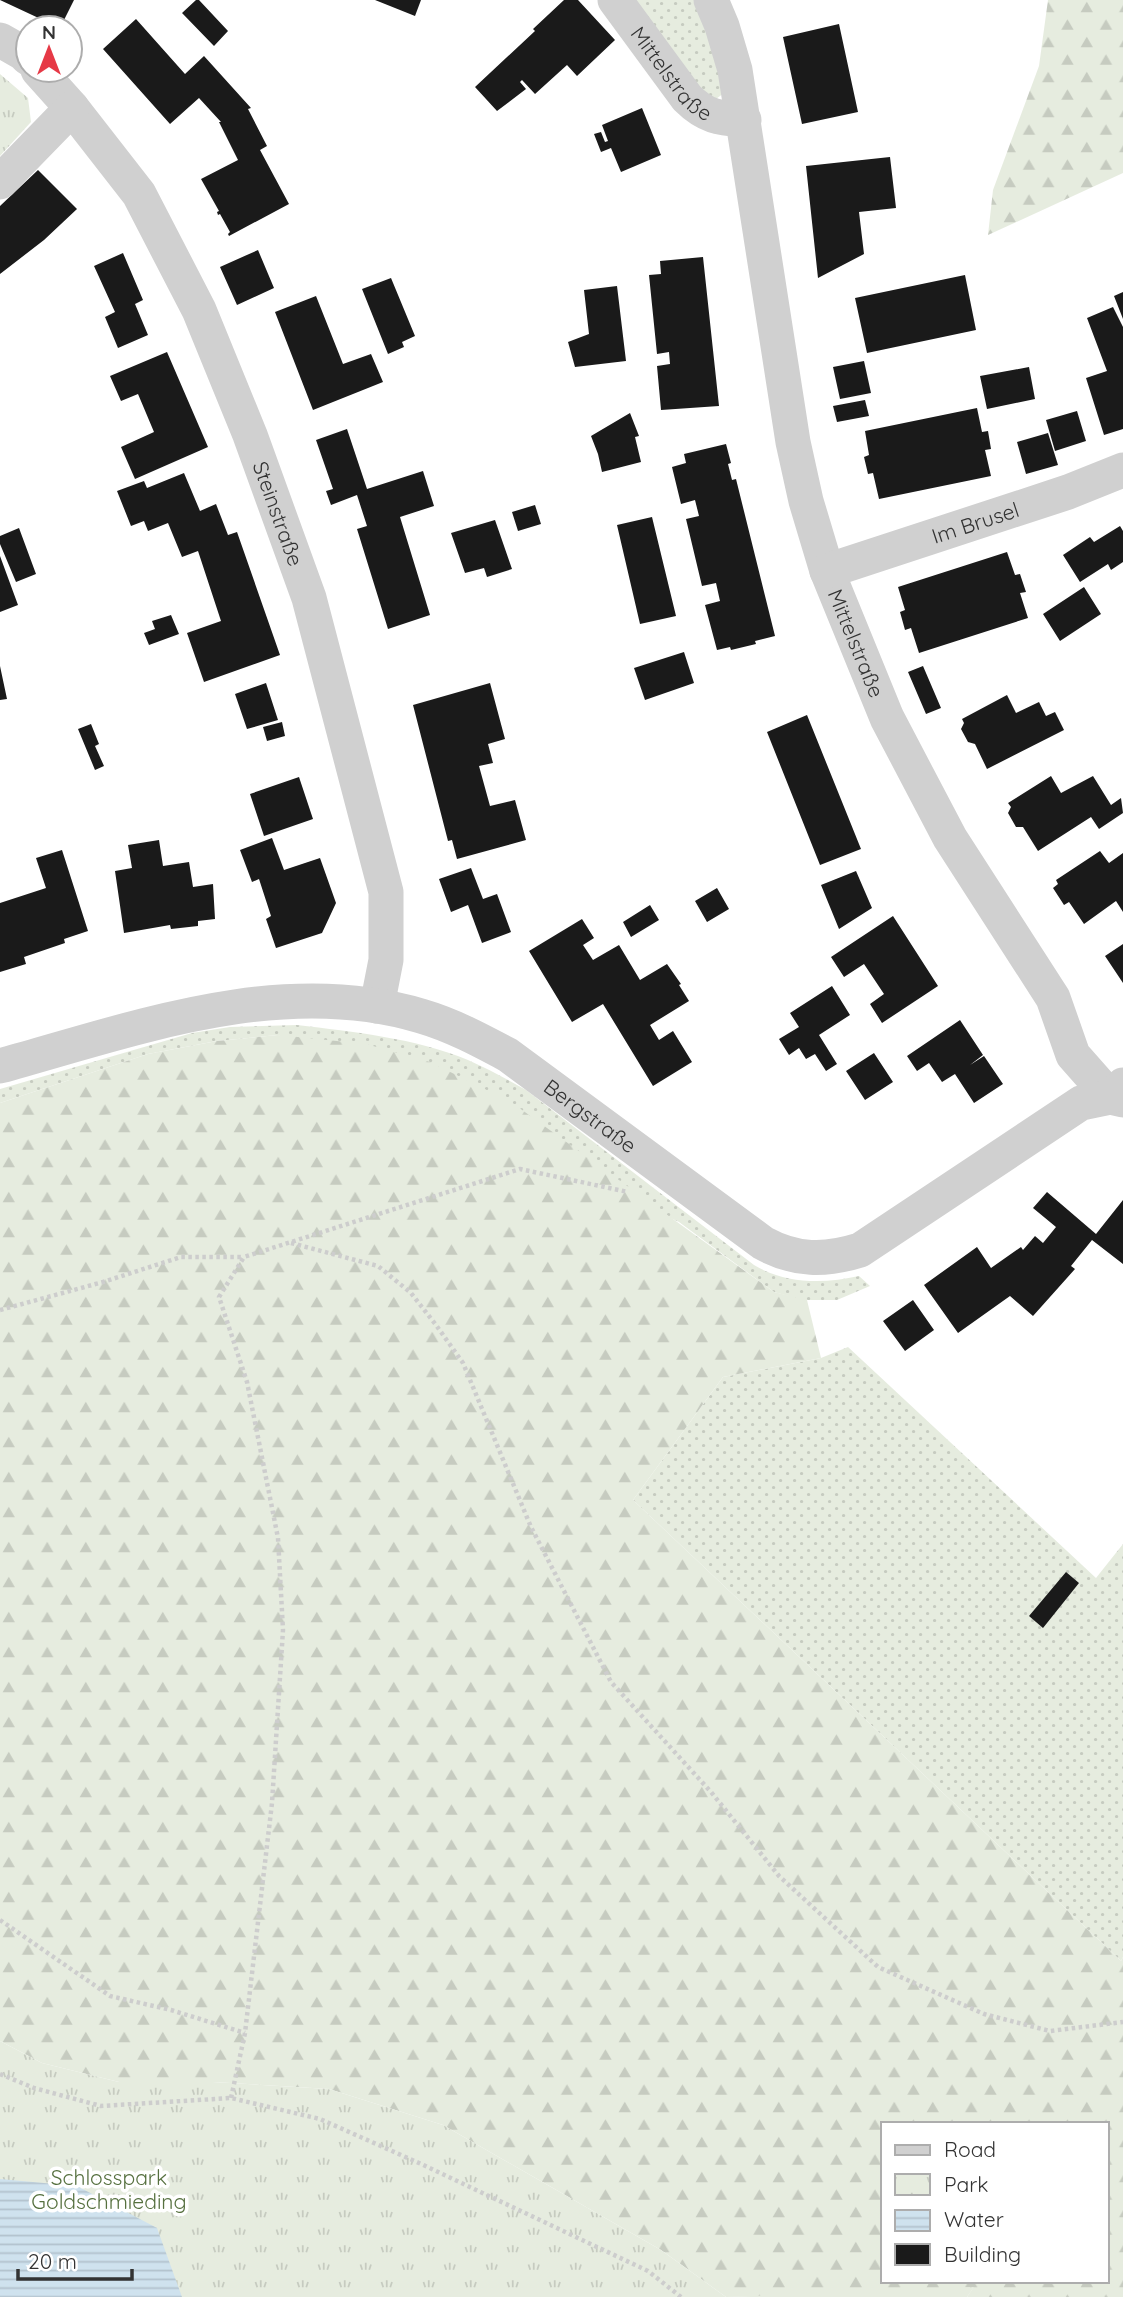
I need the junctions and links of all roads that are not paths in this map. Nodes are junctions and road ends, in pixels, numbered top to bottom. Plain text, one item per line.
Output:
1 (615, 0) edge
2 (711, 0) edge
3 (51, 84) edge
4 (72, 108) junction
5 (744, 120) junction
6 (0, 182) edge
7 (1123, 470) edge
8 (827, 571) junction
9 (377, 1006) junction
10 (0, 1066) edge
11 (1119, 1094) edge

1 - 5 street, Mittelstraße
2 - 5 street, Mittelstraße
3 - 4 street, Steinstraße
4 - 6 street
4 - 9 street, Steinstraße
5 - 8 street, Mittelstraße
7 - 8 street, Im Brusel
8 - 11 street, Mittelstraße
9 - 10 street, Bergstraße
9 - 11 street, Bergstraße

